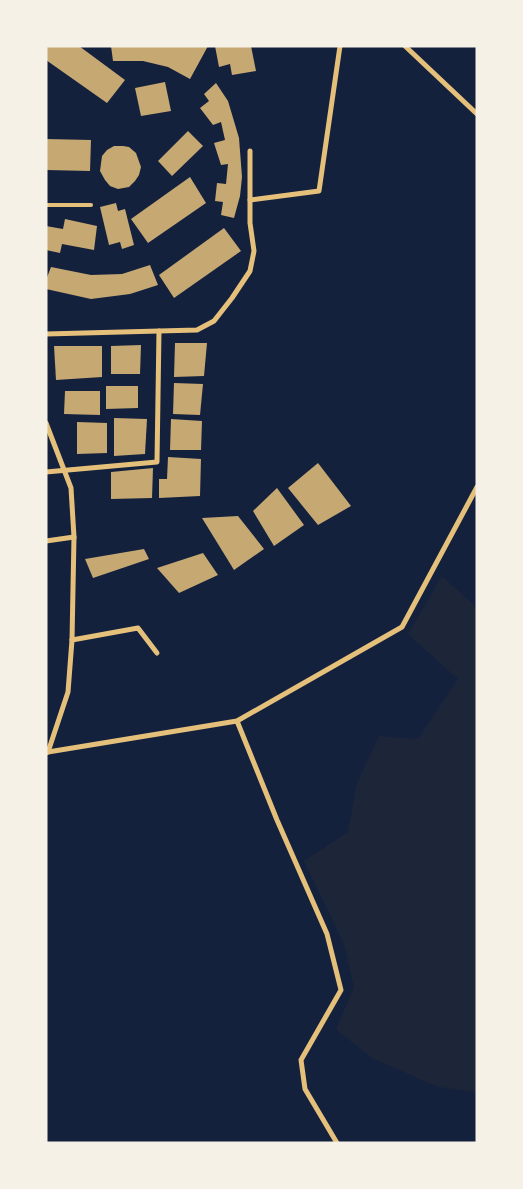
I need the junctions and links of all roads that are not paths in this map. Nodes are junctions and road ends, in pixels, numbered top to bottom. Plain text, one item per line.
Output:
1 (340, 46) edge
2 (405, 46) edge
3 (477, 114) edge
4 (250, 151) dead end
5 (250, 200) junction
6 (91, 205) dead end
7 (46, 206) edge
8 (159, 331) junction
9 (46, 334) edge
10 (46, 423) edge
11 (65, 470) junction
12 (46, 472) edge
13 (477, 487) edge
14 (74, 537) junction
15 (46, 541) edge
16 (72, 640) junction
17 (157, 652) dead end
18 (237, 721) junction
19 (47, 753) edge
20 (335, 1142) edge

1 - 5 street
2 - 3 street
4 - 5 street
5 - 8 street
6 - 7 lane
8 - 9 street
8 - 11 street
10 - 11 street
11 - 12 street
11 - 14 street
13 - 18 street
14 - 15 street
14 - 16 street
16 - 17 street
16 - 19 street
18 - 19 street
18 - 20 street

